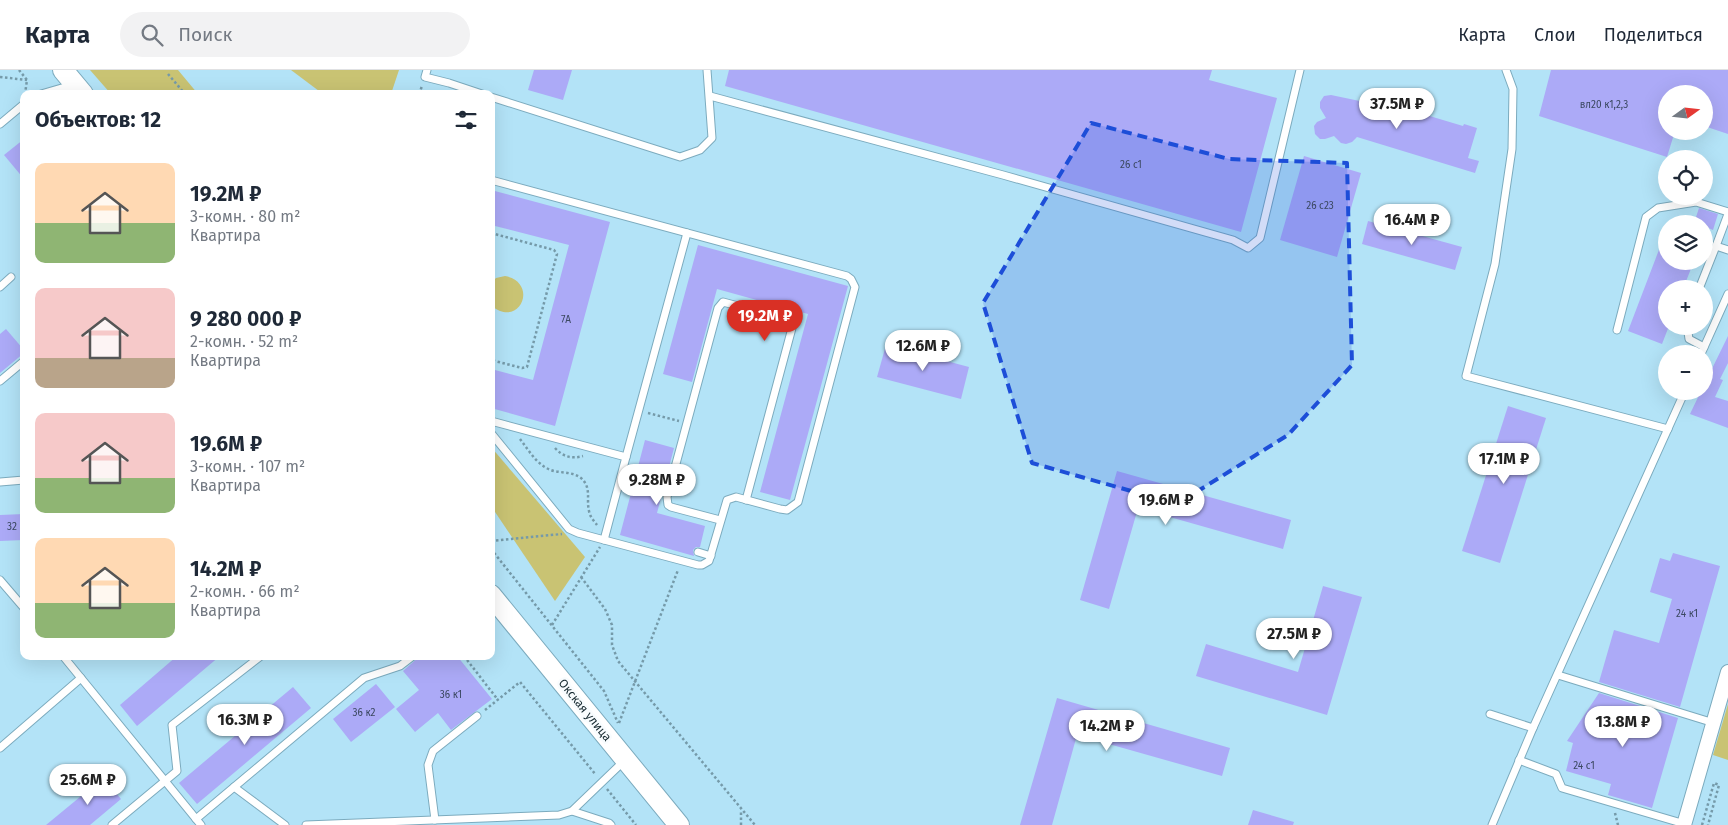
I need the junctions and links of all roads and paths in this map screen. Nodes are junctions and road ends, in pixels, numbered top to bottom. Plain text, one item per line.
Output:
1 (19, 70) edge
2 (427, 70) edge
3 (707, 70) edge
4 (1300, 70) edge
5 (1506, 70) edge
6 (168, 74) dead end
7 (0, 76) edge
8 (27, 80) junction
9 (74, 83) edge
10 (26, 90) edge
11 (53, 90) edge
12 (182, 90) edge
13 (470, 90) edge
14 (710, 96) junction
15 (495, 98) edge
16 (20, 107) edge
17 (0, 124) edge
18 (495, 181) edge
19 (1728, 213) edge
20 (687, 233) junction
21 (495, 235) edge
22 (1716, 246) junction
23 (1728, 250) edge
24 (11, 277) dead end
25 (1703, 280) edge
26 (0, 287) edge
27 (1728, 294) edge
28 (1616, 330) dead end
29 (1688, 335) edge
30 (1697, 345) edge
31 (1705, 345) edge
32 (495, 361) edge
33 (20, 364) edge
34 (0, 381) edge
35 (1680, 400) edge
36 (639, 411) junction
37 (495, 422) edge
38 (681, 422) dead end
39 (510, 426) junction
40 (1668, 429) junction
41 (495, 438) edge
42 (626, 457) junction
43 (20, 480) edge
44 (0, 482) edge
45 (746, 500) junction
46 (720, 520) junction
47 (578, 533) junction
48 (605, 537) junction
49 (495, 541) edge
50 (698, 552) dead end
51 (495, 554) edge
52 (710, 556) junction
53 (682, 561) junction
54 (581, 577) junction
55 (0, 580) edge
56 (495, 600) edge
57 (20, 603) edge
58 (66, 660) edge
59 (256, 660) edge
60 (408, 660) edge
61 (467, 660) edge
62 (1728, 672) edge
63 (1558, 675) junction
64 (81, 678) junction
65 (635, 682) junction
66 (498, 700) junction
67 (1490, 714) dead end
68 (477, 716) joint
69 (1714, 723) junction
70 (618, 724) dead end
71 (1533, 728) junction
72 (0, 748) edge
73 (626, 759) junction
74 (1519, 760) junction
75 (164, 782) junction
76 (602, 783) junction
77 (234, 786) junction
78 (741, 808) junction
79 (572, 811) junction
80 (435, 820) junction
81 (198, 822) edge
82 (1684, 824) edge
83 (112, 825) edge
84 (285, 825) edge
85 (306, 825) edge
86 (611, 825) edge
87 (636, 825) edge
88 (679, 825) edge
89 (741, 825) edge
90 (755, 825) edge
91 (1492, 825) edge
92 (1702, 825) edge
93 (1708, 825) edge

1 - 8 path
2 - 13 lane
3 - 14 lane
4 - 14 lane
5 - 40 lane
6 - 12 path
7 - 8 path
8 - 10 path
9 - 11 lane
14 - 15 lane
16 - 17 lane
18 - 20 lane
19 - 22 lane
19 - 28 lane
20 - 36 lane
20 - 45 lane
21 - 32 path
22 - 23 lane
22 - 25 lane
24 - 26 lane
27 - 31 lane
29 - 30 lane
33 - 34 lane
35 - 40 lane
36 - 38 path
36 - 42 lane
37 - 39 lane
39 - 42 lane
39 - 48 path
40 - 63 lane
41 - 47 lane
42 - 48 lane
43 - 44 lane
45 - 46 lane
45 - 46 lane
46 - 52 lane
47 - 48 lane
47 - 49 path
48 - 53 lane
48 - 54 path
50 - 52 lane
51 - 54 path
52 - 53 lane
53 - 65 path
54 - 65 path
55 - 57 lane
56 - 73 main road, Окская улица
58 - 64 lane
59 - 75 lane
60 - 77 lane
61 - 66 path
62 - 69 street
63 - 69 lane
63 - 71 lane
64 - 72 lane
64 - 75 lane
65 - 70 path
65 - 78 path
66 - 68 path
66 - 76 path
67 - 71 lane
68 - 80 lane
69 - 82 street
71 - 74 lane
73 - 76 lane
73 - 88 main road, Окская улица
74 - 82 lane
74 - 91 lane
75 - 81 lane
75 - 83 lane
76 - 79 lane
76 - 87 path
77 - 81 lane
77 - 84 lane
78 - 89 path
78 - 90 path
79 - 80 lane
79 - 86 lane
80 - 85 lane
92 - 93 path

